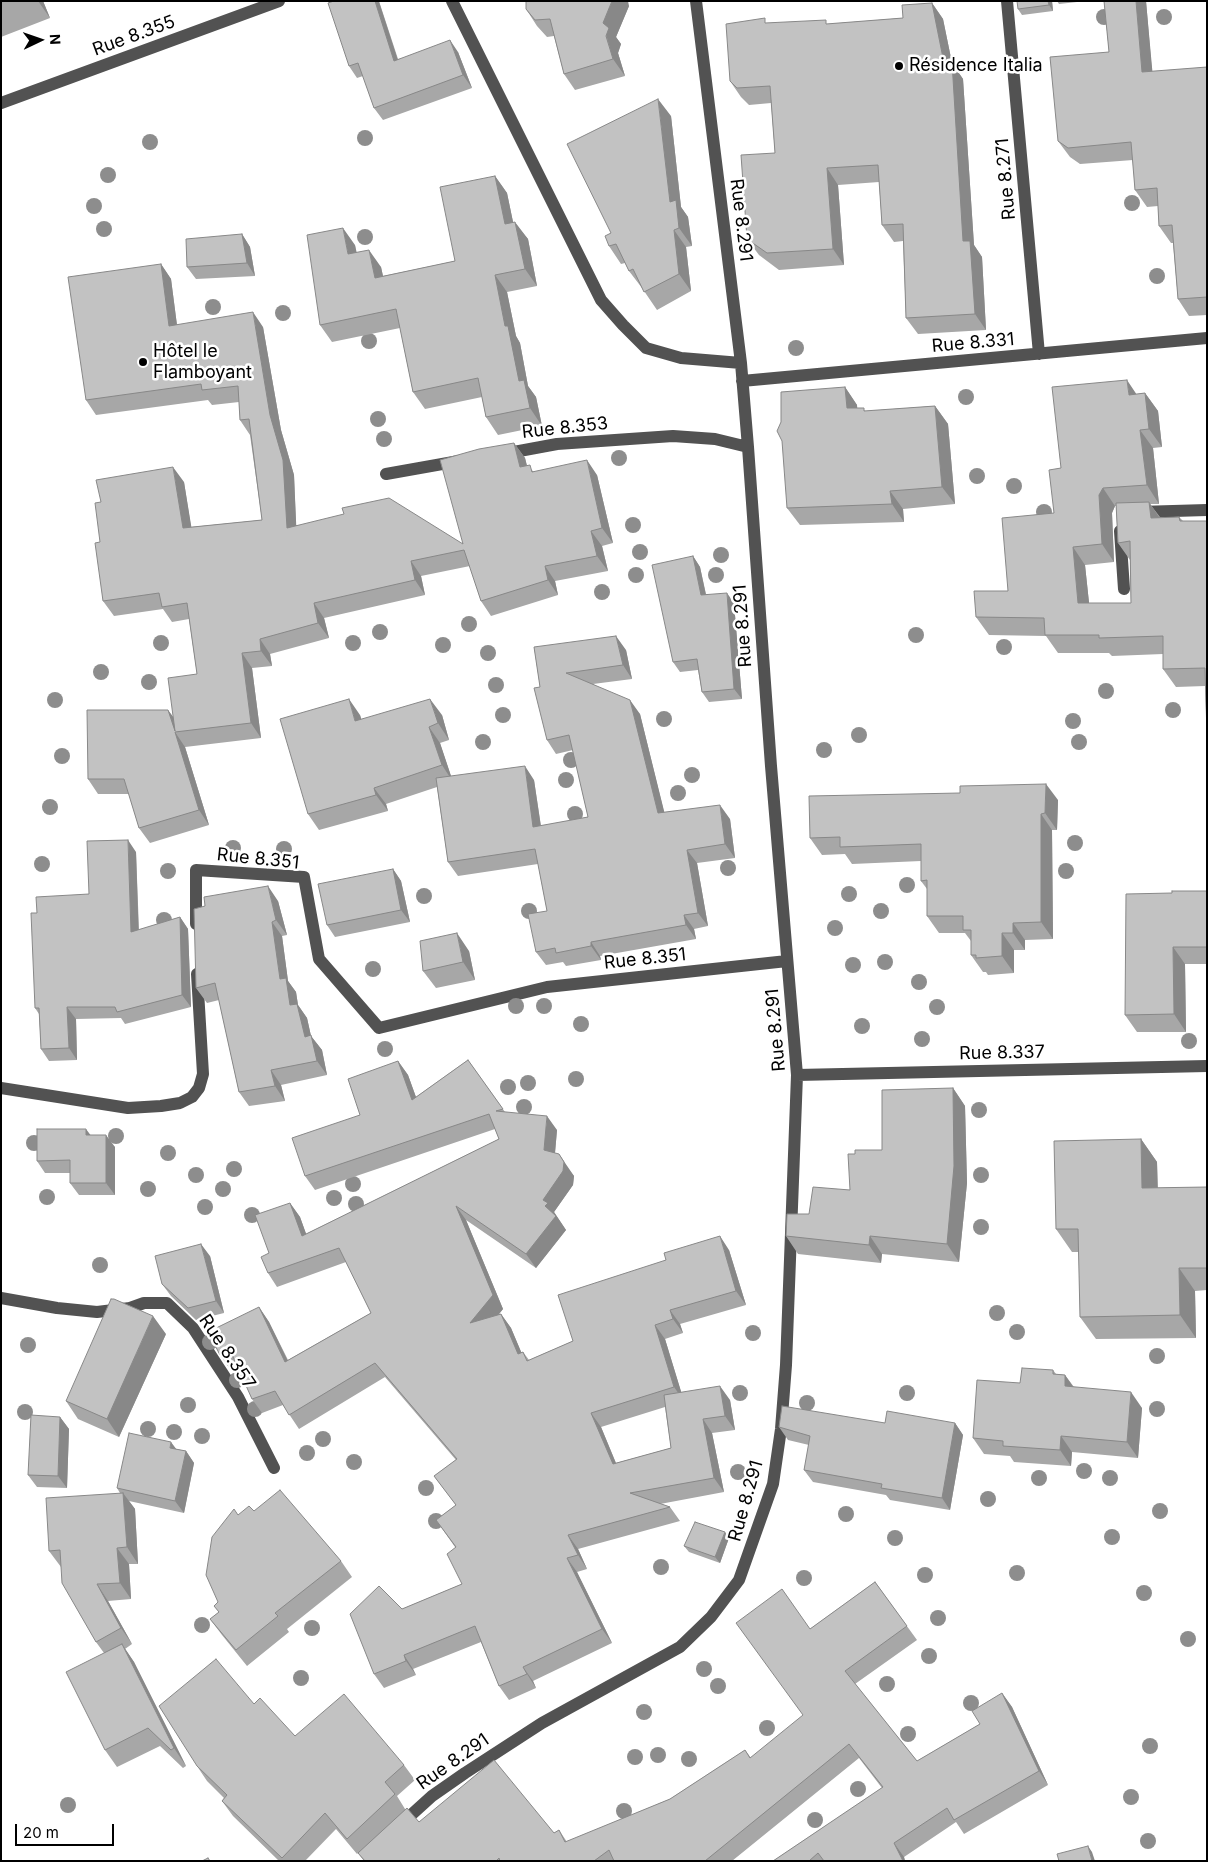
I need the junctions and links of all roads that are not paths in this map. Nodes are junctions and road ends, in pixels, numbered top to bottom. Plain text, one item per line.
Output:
1 (279, 1) edge
2 (452, 1) edge
3 (696, 1) edge
4 (1007, 1) edge
5 (1, 103) edge
6 (1207, 338) edge
7 (1039, 354) junction
8 (741, 363) junction
9 (742, 381) junction
10 (748, 447) junction
11 (490, 456) edge
12 (472, 459) edge
13 (386, 474) dead end
14 (1207, 510) edge
15 (1129, 513) edge
16 (1120, 522) edge
17 (1124, 590) dead end
18 (196, 937) edge
19 (788, 961) junction
20 (196, 965) edge
21 (1207, 1066) edge
22 (797, 1075) junction
23 (1, 1088) edge
24 (1, 1298) edge
25 (274, 1468) dead end
26 (390, 1835) edge

1 - 5 street, Rue 8.355
2 - 8 street
3 - 8 street, Rue 8.291
4 - 7 street, Rue 8.271
6 - 7 street, Rue 8.331
7 - 9 street, Rue 8.331
8 - 9 street, Rue 8.291
9 - 10 street, Rue 8.291
10 - 11 street, Rue 8.353
10 - 19 street, Rue 8.291
12 - 13 street
14 - 15 street
16 - 17 street
18 - 19 street, Rue 8.351
19 - 22 street, Rue 8.291
20 - 23 street
21 - 22 street, Rue 8.337
22 - 26 street, Rue 8.291
24 - 25 street, Rue 8.357

